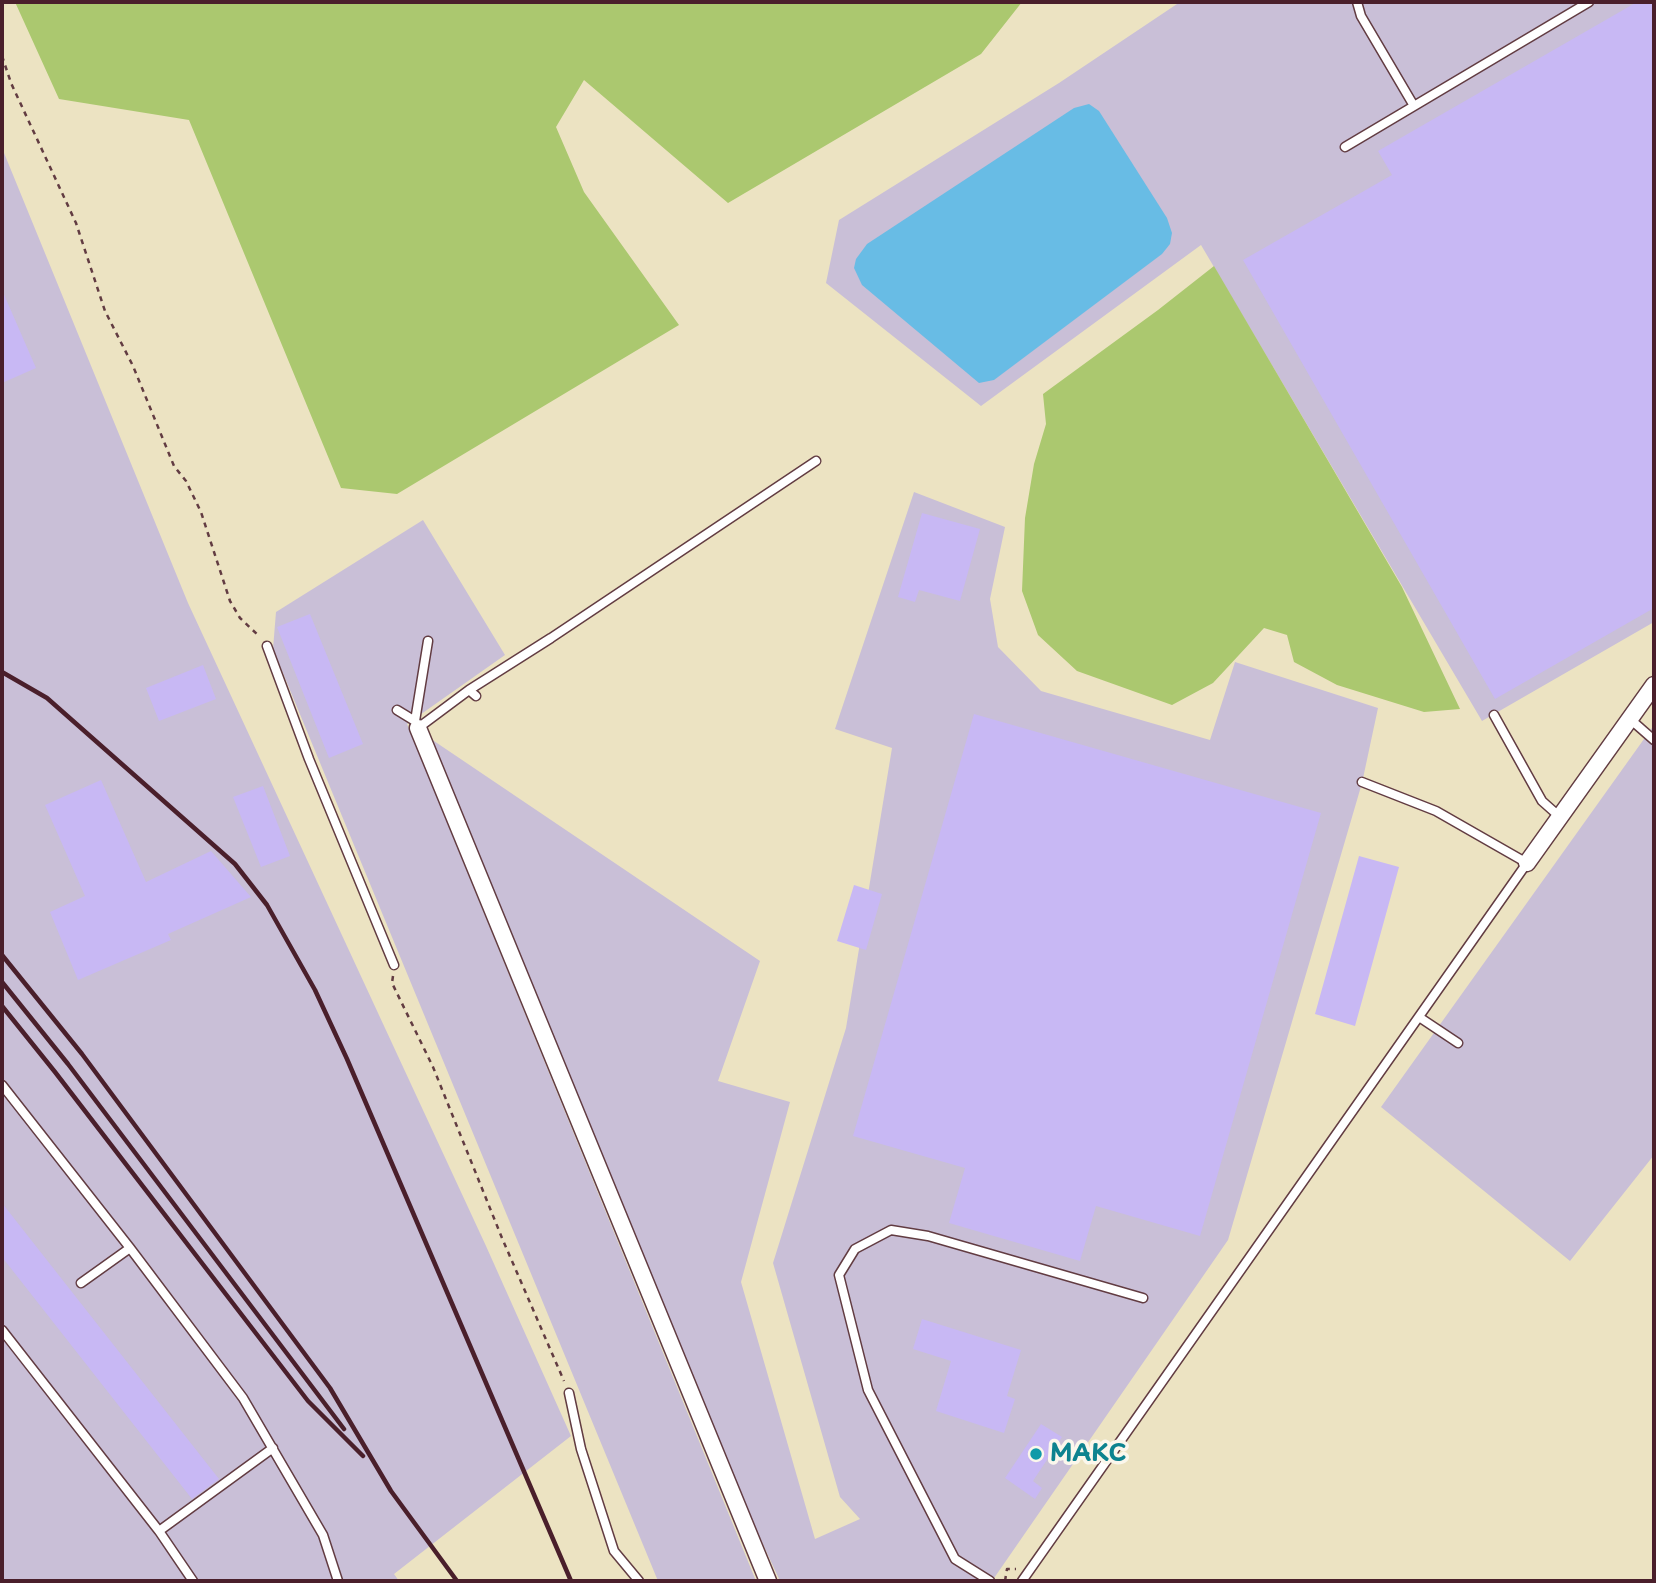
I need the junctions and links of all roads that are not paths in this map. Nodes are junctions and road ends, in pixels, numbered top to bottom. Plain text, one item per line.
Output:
1 (1357, 2) edge
2 (1589, 2) edge
3 (1415, 106) junction
4 (1345, 147) dead end
5 (816, 461) dead end
6 (428, 641) dead end
7 (267, 646) road end
8 (1654, 685) edge
9 (397, 710) dead end
10 (1494, 715) dead end
11 (1630, 719) junction
12 (416, 725) junction
13 (1654, 740) edge
14 (1362, 782) dead end
15 (1560, 817) junction
16 (1527, 863) junction
17 (394, 965) road end
18 (1419, 1017) junction
19 (1458, 1043) dead end
20 (2, 1085) edge
21 (130, 1248) junction
22 (81, 1283) dead end
23 (1143, 1298) dead end
24 (2, 1330) edge
25 (569, 1393) road end
26 (273, 1448) junction
27 (159, 1531) junction
28 (193, 1581) edge
29 (338, 1581) edge
30 (639, 1581) edge
31 (768, 1581) edge
32 (990, 1581) edge
33 (1022, 1581) edge

1 - 3 lane
2 - 3 lane
3 - 4 lane
5 - 12 lane
6 - 12 lane
7 - 17 lane
8 - 11 street
9 - 12 lane
10 - 15 lane
11 - 13 lane
11 - 15 street
12 - 31 street
14 - 16 lane
15 - 16 street
16 - 18 lane
18 - 19 lane
18 - 33 lane
20 - 21 lane
21 - 22 lane
21 - 26 lane
23 - 32 lane
24 - 27 lane
25 - 30 lane
26 - 27 lane
26 - 29 lane
27 - 28 lane

